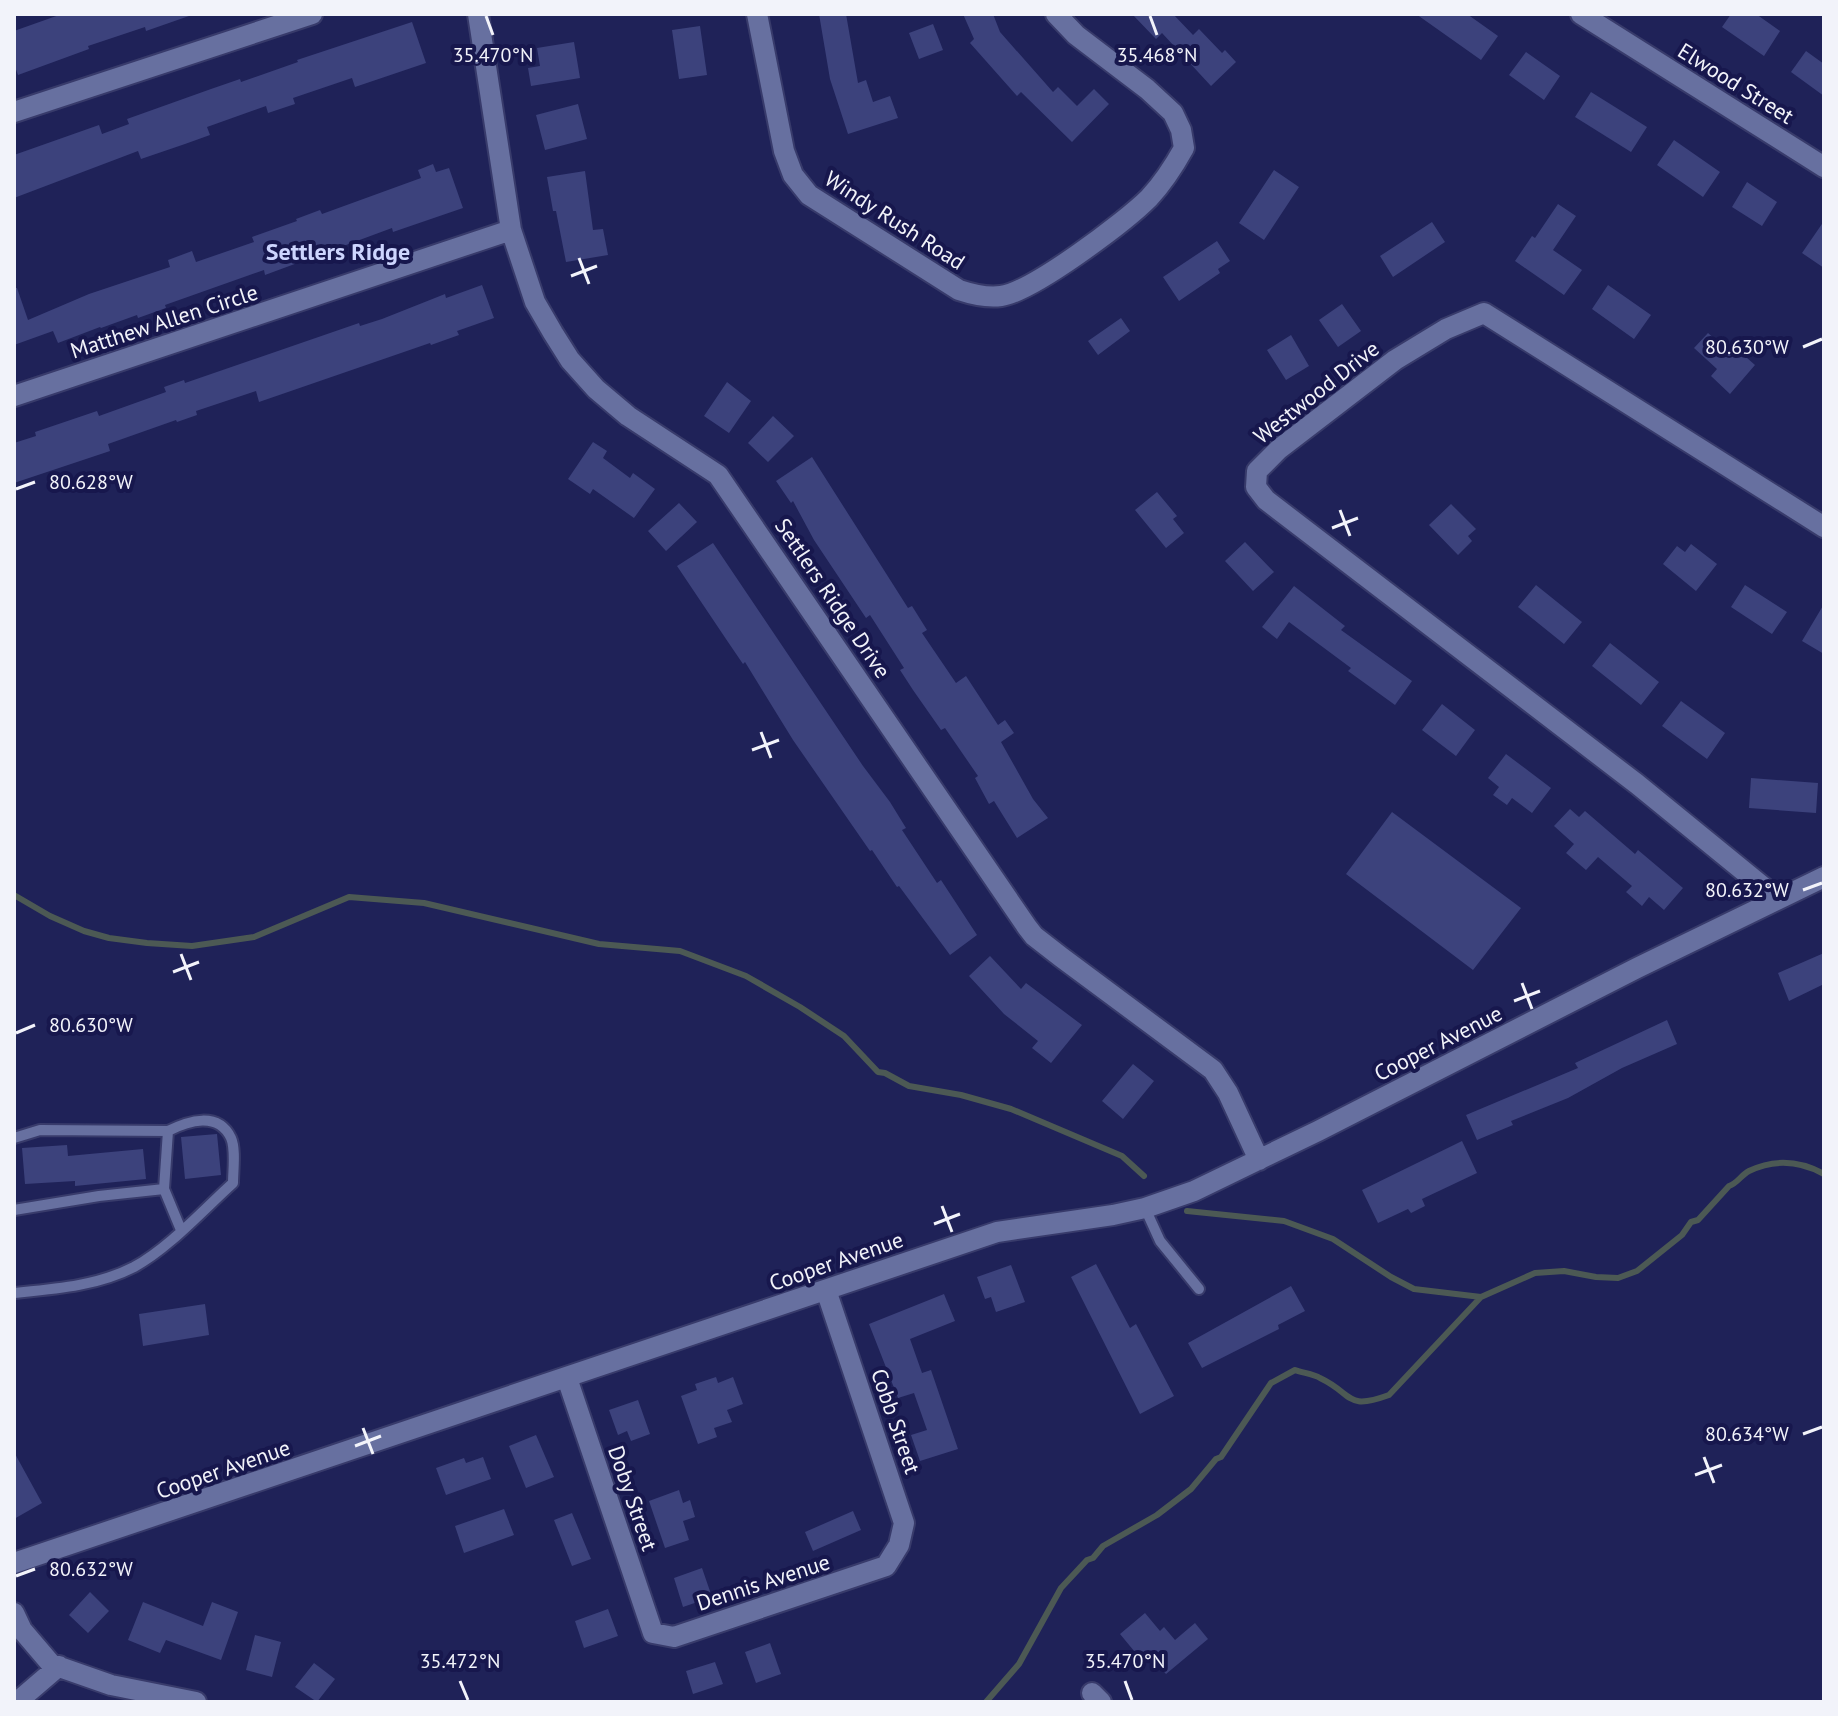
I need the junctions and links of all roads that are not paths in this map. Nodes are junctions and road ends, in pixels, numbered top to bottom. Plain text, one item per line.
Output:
1 (312, 14) edge
2 (478, 14) edge
3 (757, 14) edge
4 (1056, 14) edge
5 (1581, 14) edge
6 (14, 112) edge
7 (1824, 167) edge
8 (511, 230) junction
9 (14, 396) edge
10 (1824, 527) edge
11 (1824, 877) edge
12 (1778, 899) junction
13 (168, 1131) junction
14 (14, 1138) edge
15 (1259, 1160) junction
16 (164, 1189) junction
17 (1145, 1208) junction
18 (14, 1210) edge
19 (181, 1230) junction
20 (1199, 1289) dead end
21 (826, 1290) junction
22 (14, 1293) edge
23 (567, 1378) junction
24 (14, 1563) edge
25 (886, 1566) joint
26 (14, 1613) edge
27 (653, 1633) joint
28 (59, 1666) junction
29 (17, 1702) edge
30 (196, 1702) edge

1 - 6 street
2 - 8 street, Settlers Ridge Drive
3 - 4 street, Windy Rush Road
5 - 7 street, Elwood Street
8 - 9 street, Matthew Allen Circle
8 - 15 street, Settlers Ridge Drive
10 - 12 street, Westwood Drive
11 - 12 street, Cooper Avenue
12 - 15 street, Cooper Avenue
13 - 14 lane
13 - 16 lane
13 - 19 lane
15 - 17 street, Cooper Avenue
16 - 18 lane
16 - 19 lane
17 - 20 lane
17 - 21 street, Cooper Avenue
19 - 22 lane
21 - 23 street, Cooper Avenue
21 - 25 street, Cobb Street
23 - 24 street, Cooper Avenue
23 - 27 street, Doby Street
25 - 27 street, Dennis Avenue
26 - 28 street
28 - 29 street
28 - 30 street

